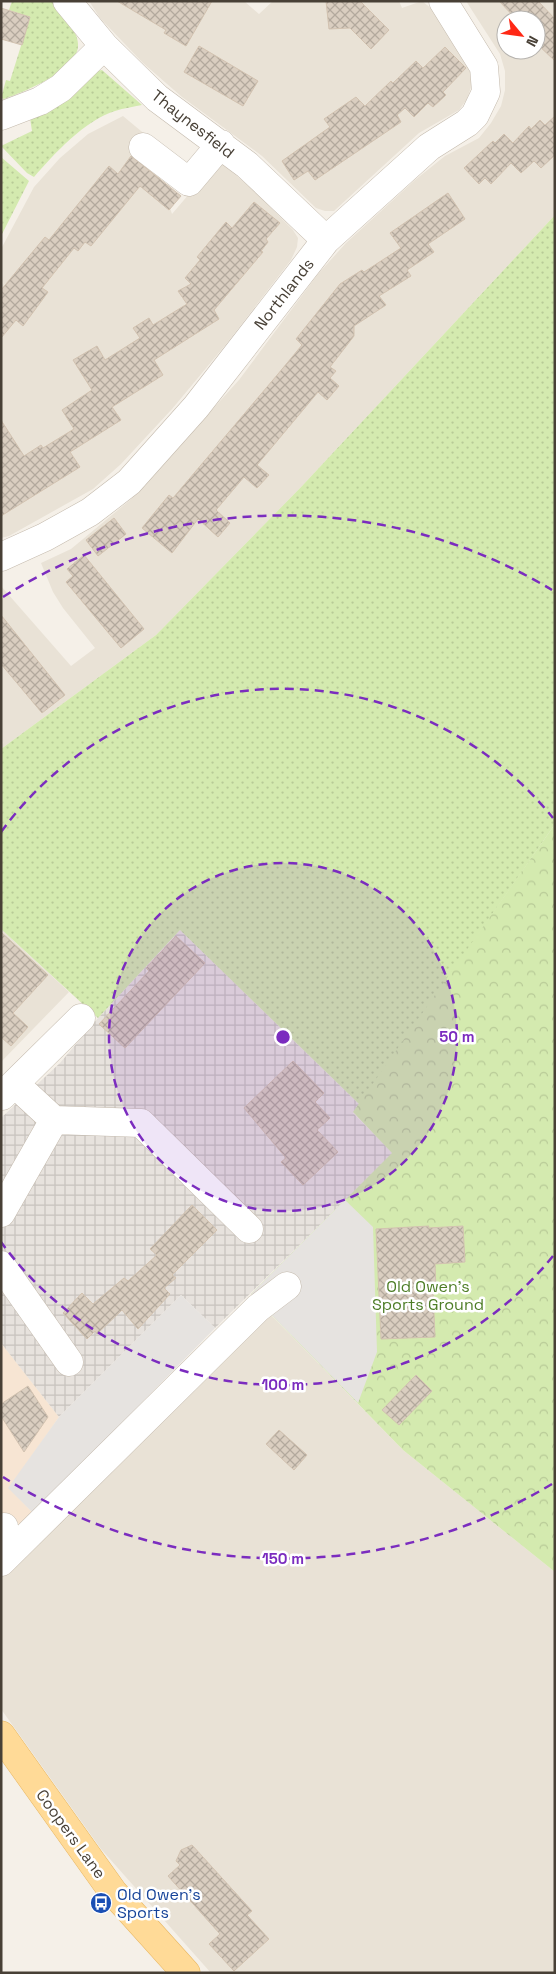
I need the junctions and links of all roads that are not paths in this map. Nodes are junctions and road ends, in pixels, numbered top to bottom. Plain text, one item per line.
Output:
1 (67, 1) edge
2 (443, 1) edge
3 (104, 46) junction
4 (2, 114) edge
5 (221, 144) junction
6 (143, 147) dead end
7 (326, 240) junction
8 (1, 557) edge
9 (81, 1018) dead end
10 (8, 1090) edge
11 (54, 1120) junction
12 (1, 1213) edge
13 (249, 1229) dead end
14 (1, 1265) edge
15 (287, 1286) dead end
16 (69, 1362) dead end
17 (1, 1562) edge
18 (1, 1735) edge
19 (186, 1973) edge

1 - 3 street, Thaynesfield
2 - 7 street, Northlands
3 - 4 street
3 - 5 street, Thaynesfield
5 - 6 street
5 - 7 street, Thaynesfield
7 - 8 street, Northlands
9 - 10 street
10 - 11 street
11 - 12 street
11 - 13 street
14 - 16 street
15 - 17 street
18 - 19 main road, Coopers Lane

